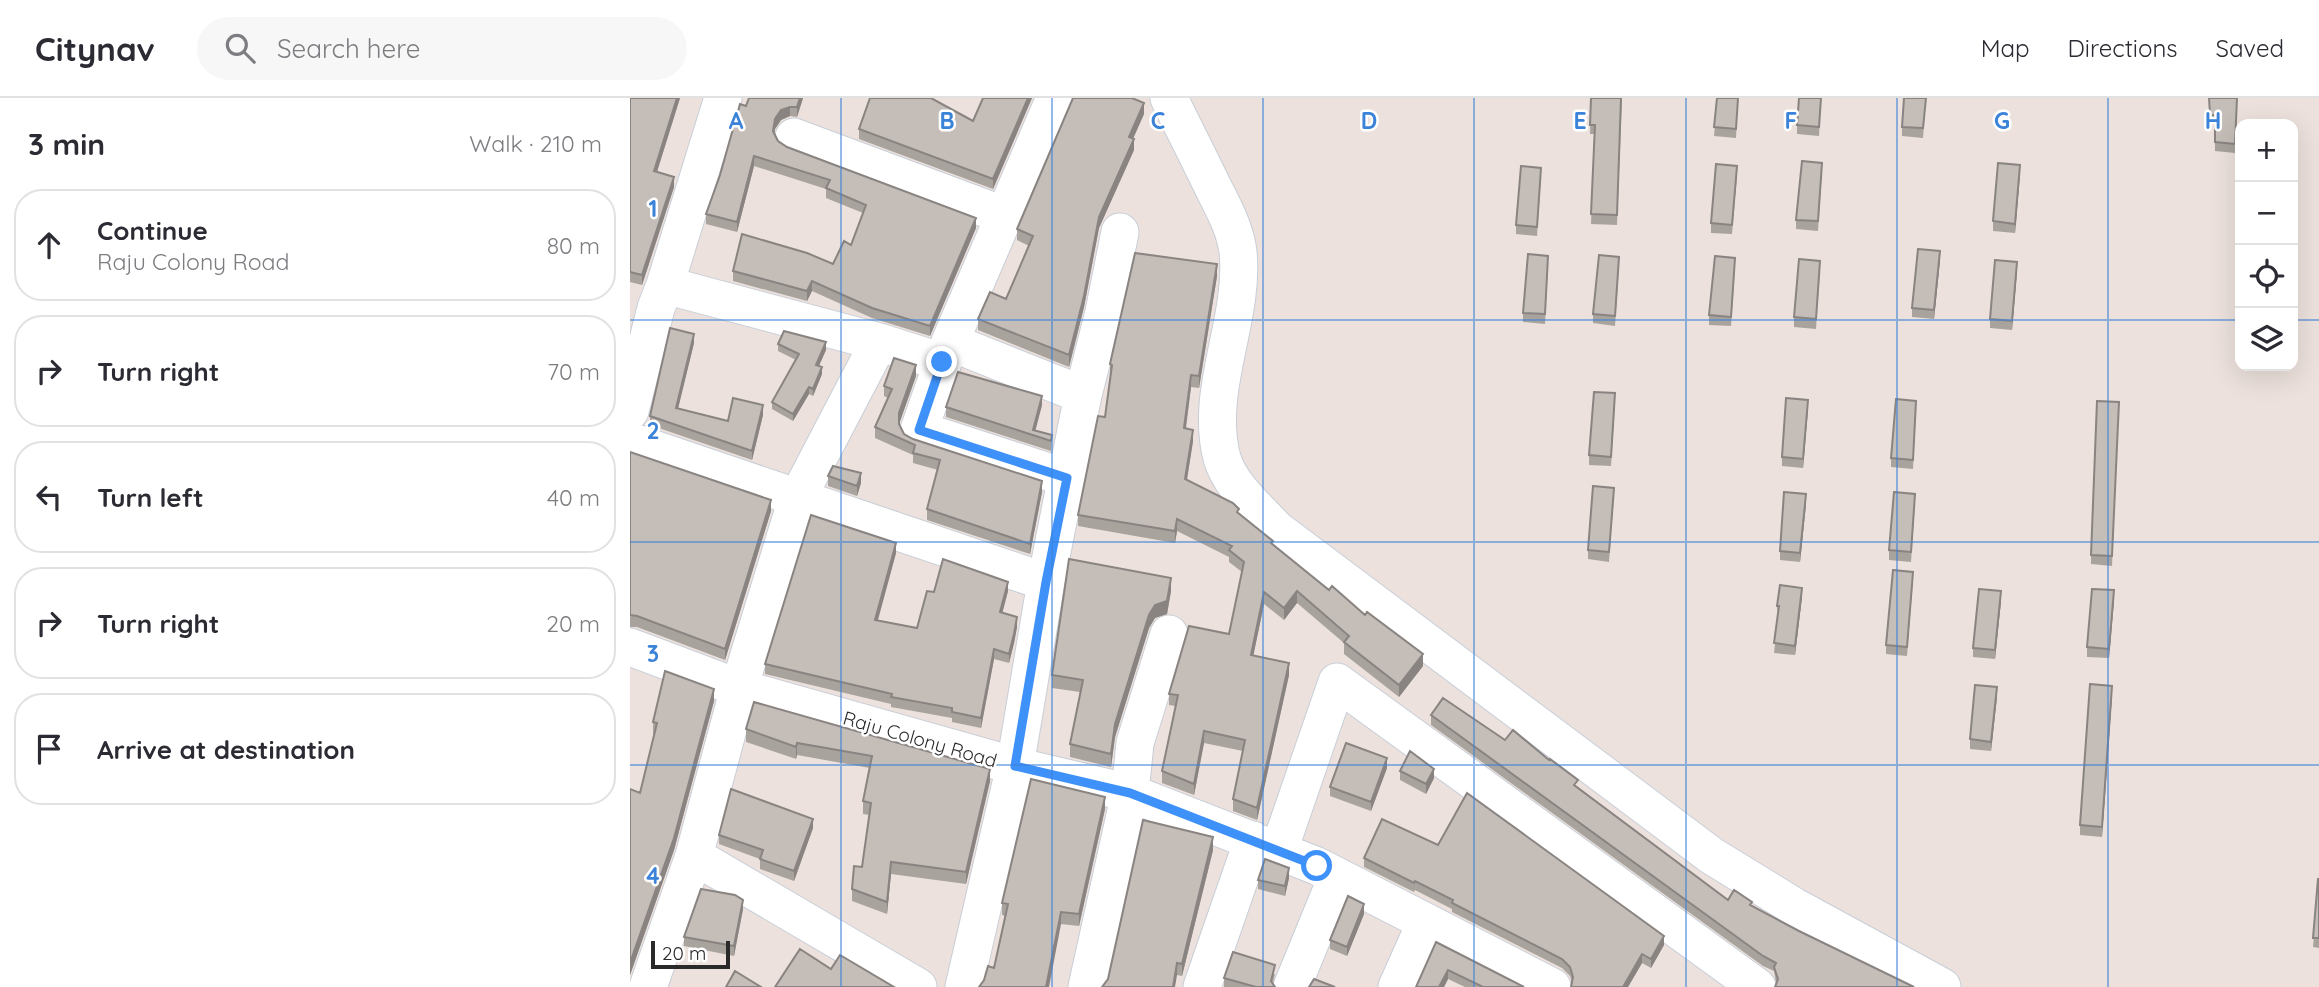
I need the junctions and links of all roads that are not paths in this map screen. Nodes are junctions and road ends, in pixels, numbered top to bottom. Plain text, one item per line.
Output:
1 (723, 98) edge
2 (1055, 98) edge
3 (1169, 98) edge
4 (794, 137) dead end
5 (1003, 215) junction
6 (1120, 232) dead end
7 (650, 298) edge
8 (879, 342) junction
9 (946, 352) junction
10 (1083, 395) junction
11 (630, 411) edge
12 (630, 441) edge
13 (1067, 478) junction
14 (797, 499) junction
15 (1046, 582) junction
16 (1169, 634) dead end
17 (630, 647) edge
18 (739, 688) junction
19 (1015, 766) junction
20 (1130, 793) junction
21 (1266, 845) junction
22 (694, 856) junction
23 (1338, 877) junction
24 (1426, 922) junction
25 (1499, 976) edge
26 (648, 987) edge
27 (918, 987) edge
28 (964, 987) edge
29 (1087, 987) edge
30 (1202, 987) edge
31 (1292, 987) edge
32 (1397, 987) edge
33 (1552, 987) edge
34 (1757, 987) edge
35 (1942, 987) edge

1 - 7 street
2 - 5 street
3 - 35 street
4 - 5 street
5 - 9 street
6 - 10 street
7 - 8 street
7 - 11 street
8 - 9 street
8 - 14 street
9 - 10 street
9 - 13 street
10 - 13 street
12 - 14 street
13 - 15 street
14 - 15 street
14 - 18 street
15 - 19 street
16 - 20 street
17 - 18 street, Raju Colony Road
18 - 19 street, Raju Colony Road
18 - 22 street
19 - 20 street, Raju Colony Road
19 - 28 street
20 - 21 street, Raju Colony Road
20 - 29 street
21 - 23 street, Raju Colony Road
21 - 30 street
21 - 34 street
22 - 26 street
22 - 27 street
23 - 24 street, Raju Colony Road
23 - 31 street
24 - 25 street, Raju Colony Road
24 - 32 street
25 - 33 street, Raju Colony Road

